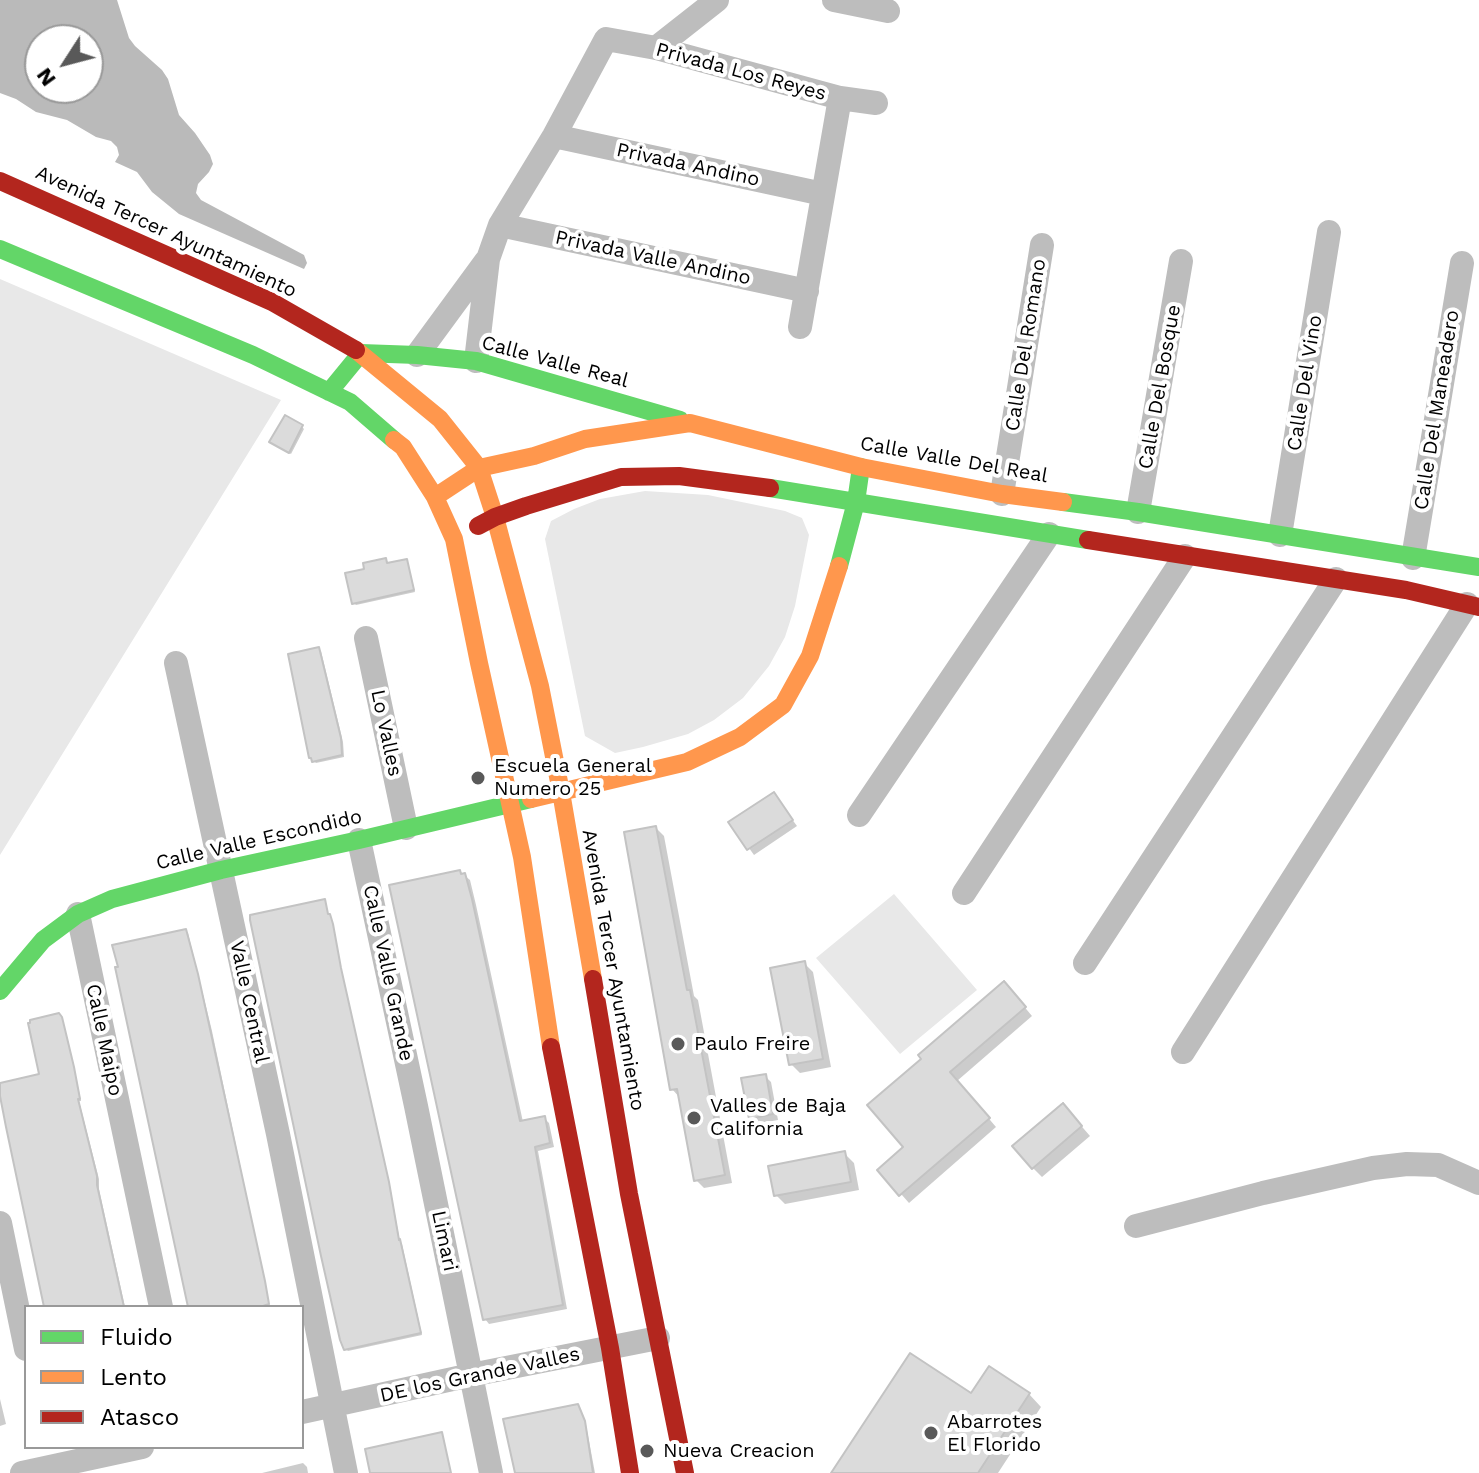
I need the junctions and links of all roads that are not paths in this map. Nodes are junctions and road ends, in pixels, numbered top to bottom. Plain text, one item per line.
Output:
1 (717, 0) edge
2 (834, 0) edge
3 (888, 11) dead end
4 (656, 48) junction
5 (840, 98) junction
6 (876, 103) dead end
7 (554, 136) junction
8 (0, 181) edge
9 (823, 194) junction
10 (500, 225) junction
11 (1329, 232) dead end
12 (1042, 245) dead end
13 (0, 249) edge
14 (488, 259) junction
15 (1181, 261) dead end
16 (1462, 263) dead end
17 (807, 291) junction
18 (800, 327) dead end
19 (361, 353) junction
20 (417, 355) junction
21 (476, 361) junction
22 (329, 392) junction
23 (690, 423) junction
24 (861, 467) junction
25 (479, 468) junction
26 (1002, 494) junction
27 (435, 497) junction
28 (856, 502) junction
29 (1138, 512) junction
30 (495, 517) junction
31 (1049, 534) junction
32 (1280, 535) junction
33 (454, 539) junction
34 (1185, 556) junction
35 (1413, 558) junction
36 (1479, 567) edge
37 (1336, 579) junction
38 (1473, 605) edge
39 (366, 638) dead end
40 (176, 663) dead end
41 (561, 792) junction
42 (511, 803) junction
43 (859, 815) dead end
44 (406, 828) junction
45 (359, 840) junction
46 (221, 870) junction
47 (964, 893) dead end
48 (78, 914) junction
49 (1085, 963) dead end
50 (0, 991) edge
51 (1183, 1052) dead end
52 (416, 1106) joint
53 (1479, 1183) edge
54 (0, 1223) edge
55 (1136, 1226) dead end
56 (161, 1305) edge
57 (658, 1338) junction
58 (24, 1339) edge
59 (610, 1348) junction
60 (471, 1375) junction
61 (331, 1406) junction
62 (304, 1412) edge
63 (123, 1449) edge
64 (48, 1457) edge
65 (22, 1473) edge
66 (346, 1473) edge
67 (491, 1473) edge
68 (630, 1473) edge
69 (685, 1473) edge

1 - 4 street
2 - 3 street
4 - 5 street, Privada Los Reyes
4 - 7 street, Privada Los Reyes
5 - 6 street, Privada Los Reyes
5 - 9 street
7 - 9 street, Privada Andino
7 - 10 street
8 - 19 street, Avenida Tercer Ayuntamiento
9 - 17 street
10 - 14 street
10 - 17 street, Privada Valle Andino
11 - 32 street, Calle Del Vino
12 - 26 street, Calle Del Romano
13 - 22 street
14 - 20 street
14 - 21 street
15 - 29 street, Calle Del Bosque
16 - 35 street, Calle Del Maneadero
17 - 18 street
19 - 20 street, Calle Valle Real
19 - 22 street
19 - 25 street, Avenida Tercer Ayuntamiento
20 - 21 street, Calle Valle Real
21 - 23 street, Calle Valle Real
22 - 27 street
23 - 24 street, Calle Valle Del Real
23 - 25 street, Calle Valle Del Real
24 - 26 street, Calle Valle Del Real
24 - 28 street, Calle Valle Escondido
25 - 27 street, Calle Valle Del Real
25 - 30 street, Avenida Tercer Ayuntamiento
26 - 29 street, Calle Valle Del Real
27 - 33 street
28 - 30 street
28 - 31 street
28 - 41 street, Calle Valle Escondido
29 - 32 street, Calle Valle Del Real
30 - 33 street
30 - 41 street, Avenida Tercer Ayuntamiento
31 - 34 street
31 - 43 street
32 - 35 street, Calle Valle Del Real
33 - 42 street
34 - 37 street
34 - 47 street
35 - 36 street, Calle Valle Del Real
37 - 38 street
37 - 49 street
38 - 51 street
39 - 44 street, Lo Valles
40 - 46 street, Valle Central
41 - 42 street, Calle Valle Escondido
41 - 57 street, Avenida Tercer Ayuntamiento
42 - 44 street, Calle Valle Escondido
42 - 59 street
44 - 45 street, Calle Valle Escondido
45 - 46 street, Calle Valle Escondido
45 - 52 street, Calle Valle Grande
46 - 48 street, Calle Valle Escondido
46 - 61 street, Valle Central
48 - 50 street, Calle Valle Escondido
48 - 56 street, Calle Maipo
52 - 60 street, Limari
53 - 55 street
54 - 58 street
57 - 59 street, DE los Grande Valles
57 - 69 street, Avenida Tercer Ayuntamiento
59 - 60 street, DE los Grande Valles
59 - 68 street
60 - 61 street, DE los Grande Valles
60 - 67 street, Limari
61 - 62 street, DE los Grande Valles
61 - 66 street, Valle Central
63 - 64 street
64 - 65 street

